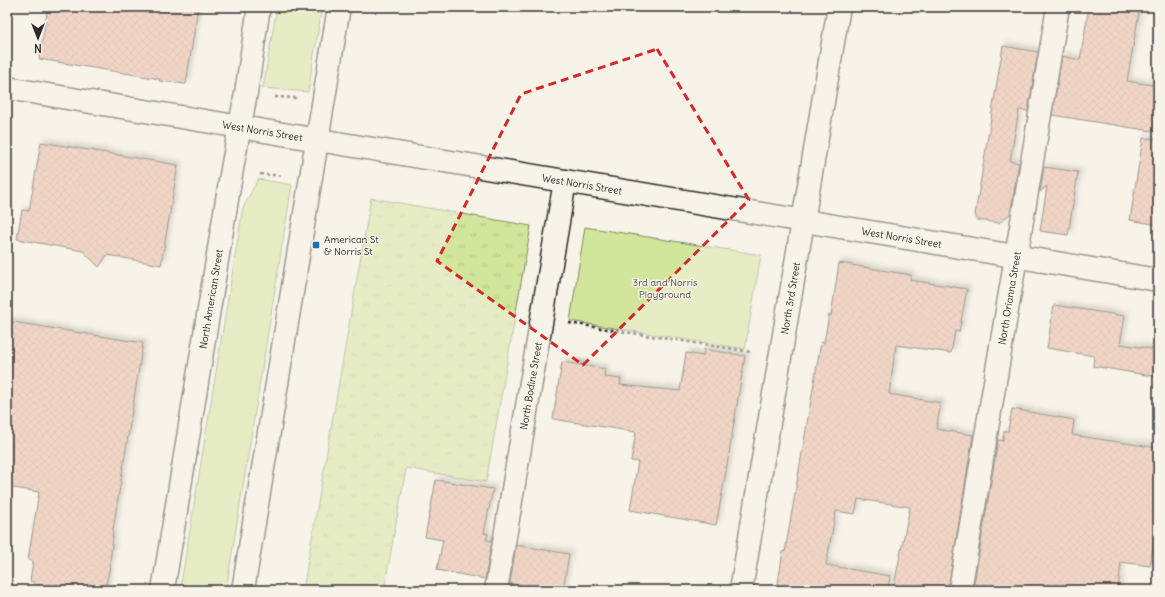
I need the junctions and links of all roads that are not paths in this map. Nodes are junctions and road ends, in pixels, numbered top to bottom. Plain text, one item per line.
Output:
1 (259, 7) edge
2 (339, 7) edge
3 (839, 7) edge
4 (1058, 7) edge
5 (7, 88) edge
6 (239, 127) junction
7 (317, 140) junction
8 (565, 181) junction
9 (803, 221) junction
10 (1016, 256) junction
11 (1158, 280) edge
12 (163, 590) edge
13 (243, 590) edge
14 (496, 590) edge
15 (741, 590) edge
16 (960, 590) edge

1 - 6 street, North American Street
2 - 7 street
3 - 9 street, North 3rd Street
4 - 10 street, North Orianna Street
5 - 6 street, West Norris Street
6 - 7 street, West Norris Street
6 - 12 street, North American Street
7 - 8 street, West Norris Street
7 - 13 street
8 - 9 street, West Norris Street
8 - 14 street, North Bodine Street
9 - 10 street, West Norris Street
9 - 15 street, North 3rd Street
10 - 11 street, West Norris Street
10 - 16 street, North Orianna Street

